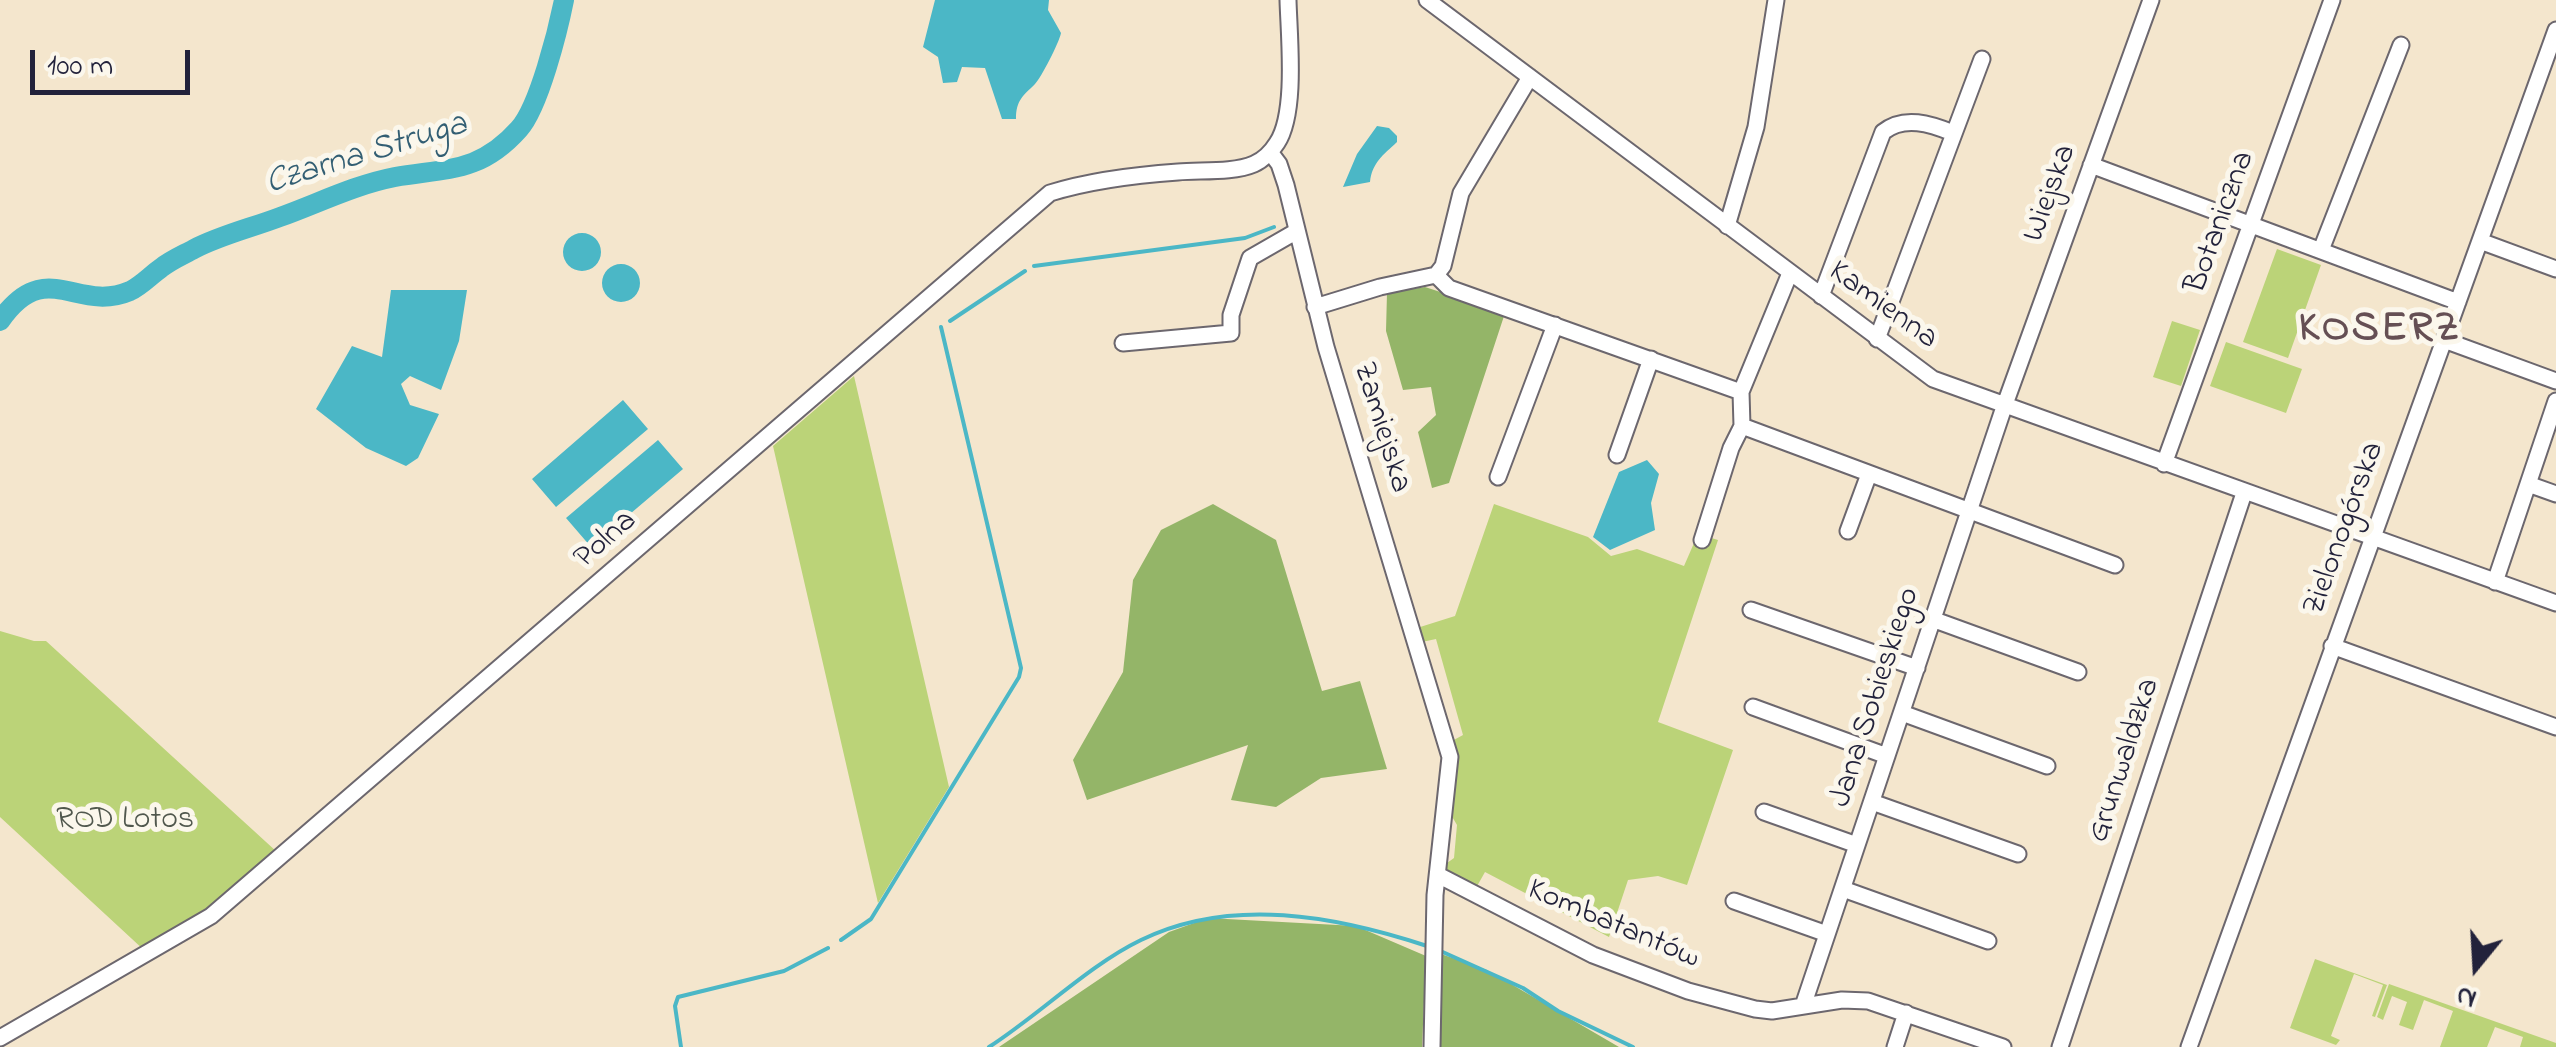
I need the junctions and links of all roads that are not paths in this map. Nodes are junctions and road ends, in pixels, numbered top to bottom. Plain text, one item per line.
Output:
1 (1288, 0) edge
2 (1426, 0) edge
3 (1776, 0) edge
4 (2150, 0) edge
5 (2332, 0) edge
6 (2556, 30) edge
7 (2400, 45) dead end
8 (1982, 58) dead end
9 (1530, 78) junction
10 (1953, 133) junction
11 (1270, 152) junction
12 (2091, 166) junction
13 (2251, 224) junction
14 (1727, 226) junction
15 (1296, 231) junction
16 (2480, 241) junction
17 (2321, 250) junction
18 (2556, 269) edge
19 (1790, 273) junction
20 (1436, 275) junction
21 (1820, 296) junction
22 (2458, 302) junction
23 (1316, 307) junction
24 (1555, 325) junction
25 (1877, 339) junction
26 (2444, 340) junction
27 (1122, 342) dead end
28 (1651, 359) junction
29 (2556, 380) edge
30 (1742, 392) junction
31 (2556, 401) edge
32 (2004, 407) junction
33 (1742, 426) junction
34 (1617, 454) dead end
35 (2164, 464) junction
36 (1869, 474) junction
37 (1498, 477) dead end
38 (2528, 484) junction
39 (2244, 493) junction
40 (2556, 494) edge
41 (1968, 512) junction
42 (1848, 531) dead end
43 (2372, 537) junction
44 (1702, 540) dead end
45 (2114, 565) dead end
46 (2495, 582) junction
47 (2556, 603) edge
48 (1752, 610) dead end
49 (1932, 620) junction
50 (2332, 646) junction
51 (1917, 668) junction
52 (2078, 672) dead end
53 (1753, 707) dead end
54 (1902, 713) junction
55 (2556, 727) edge
56 (1887, 756) junction
57 (2047, 766) dead end
58 (1872, 802) junction
59 (1764, 812) dead end
60 (1857, 845) junction
61 (2018, 854) dead end
62 (1438, 875) junction
63 (1842, 888) junction
64 (1734, 901) dead end
65 (1827, 934) junction
66 (1988, 941) dead end
67 (1803, 1006) junction
68 (1906, 1014) junction
69 (0, 1038) edge
70 (1432, 1047) edge
71 (1894, 1047) edge
72 (2003, 1047) edge
73 (2060, 1047) edge
74 (2189, 1047) edge

1 - 11 street
2 - 9 street, Kamienna
3 - 14 street
4 - 12 street, Wiejska
5 - 13 street, Botaniczna
6 - 16 street, Zielonogórska
7 - 17 street
8 - 10 street
9 - 14 street, Kamienna
9 - 20 street
10 - 21 street
10 - 25 street
11 - 15 street, Zamiejska
11 - 69 street, Polna
12 - 13 street
12 - 32 street, Wiejska
13 - 17 street
13 - 35 street, Botaniczna
14 - 19 street, Kamienna
15 - 23 street, Zamiejska
15 - 27 street
16 - 18 street
16 - 22 street, Zielonogórska
17 - 22 street
19 - 21 street, Kamienna
19 - 30 street
20 - 23 street
20 - 24 street
21 - 25 street, Kamienna
22 - 26 street, Zielonogórska
23 - 62 street, Zamiejska
24 - 28 street
24 - 37 street
25 - 32 street, Kamienna
26 - 29 street
26 - 43 street, Zielonogórska
28 - 30 street
28 - 34 street
30 - 33 street
31 - 38 street
32 - 35 street, Kamienna
32 - 41 street, Jana Sobieskiego
33 - 36 street
33 - 44 street
35 - 39 street, Kamienna
36 - 41 street
36 - 42 street
38 - 40 street
38 - 46 street
39 - 43 street, Kamienna
39 - 73 street, Grunwaldzka
41 - 45 street
41 - 49 street, Jana Sobieskiego
43 - 46 street, Kamienna
43 - 50 street, Zielonogórska
46 - 47 street, Kamienna
48 - 51 street
49 - 51 street, Jana Sobieskiego
49 - 52 street
50 - 55 street
50 - 74 street, Zielonogórska
51 - 54 street, Jana Sobieskiego
53 - 56 street
54 - 56 street, Jana Sobieskiego
54 - 57 street
56 - 58 street, Jana Sobieskiego
58 - 60 street, Jana Sobieskiego
58 - 61 street
59 - 60 street
60 - 63 street, Jana Sobieskiego
62 - 67 street, Kombatantów
62 - 70 street, Zamiejska
63 - 65 street, Jana Sobieskiego
63 - 66 street
64 - 65 street
65 - 67 street, Jana Sobieskiego
67 - 68 street, Kombatantów
68 - 71 street
68 - 72 street, Kombatantów

